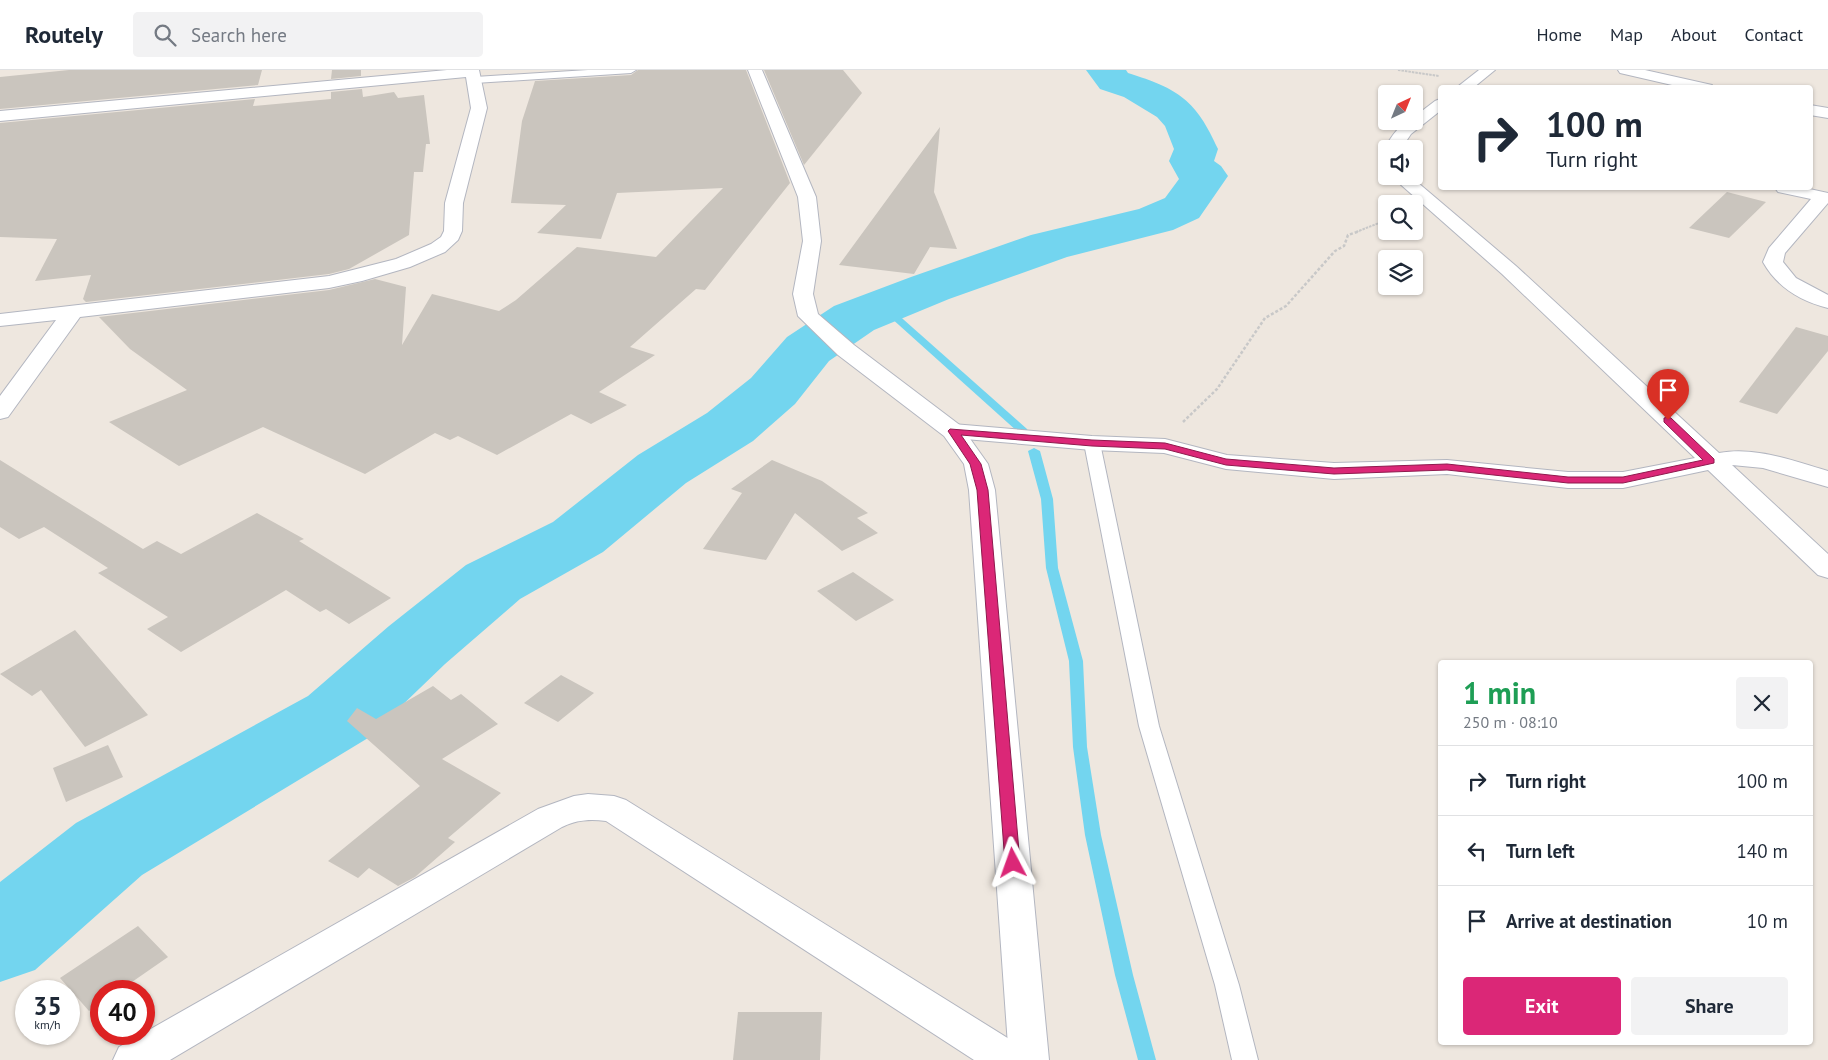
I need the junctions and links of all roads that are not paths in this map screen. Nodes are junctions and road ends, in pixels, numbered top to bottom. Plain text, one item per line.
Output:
1 (631, 70) edge
2 (755, 70) edge
3 (1488, 70) edge
4 (1625, 70) edge
5 (473, 74) edge
6 (1467, 85) edge
7 (1693, 85) edge
8 (1438, 106) edge
9 (1813, 110) edge
10 (1828, 113) edge
11 (0, 116) edge
12 (1398, 140) edge
13 (1410, 185) edge
14 (1793, 190) edge
15 (1825, 197) edge
16 (1828, 302) edge
17 (72, 313) junction
18 (0, 320) edge
19 (0, 412) edge
20 (953, 431) junction
21 (1092, 443) junction
22 (1711, 461) junction
23 (1828, 479) edge
24 (1828, 569) edge
25 (133, 1060) edge
26 (1008, 1060) edge
27 (1029, 1060) edge
28 (1245, 1060) edge

1 - 5 lane
2 - 20 street
3 - 6 street
4 - 7 street
5 - 11 street
5 - 17 street
8 - 12 street
9 - 10 street
13 - 22 street
14 - 15 street
15 - 16 street
17 - 18 street
17 - 19 street
20 - 21 street
20 - 27 street
21 - 22 street
21 - 28 lane
22 - 23 street
22 - 24 street
25 - 26 street

